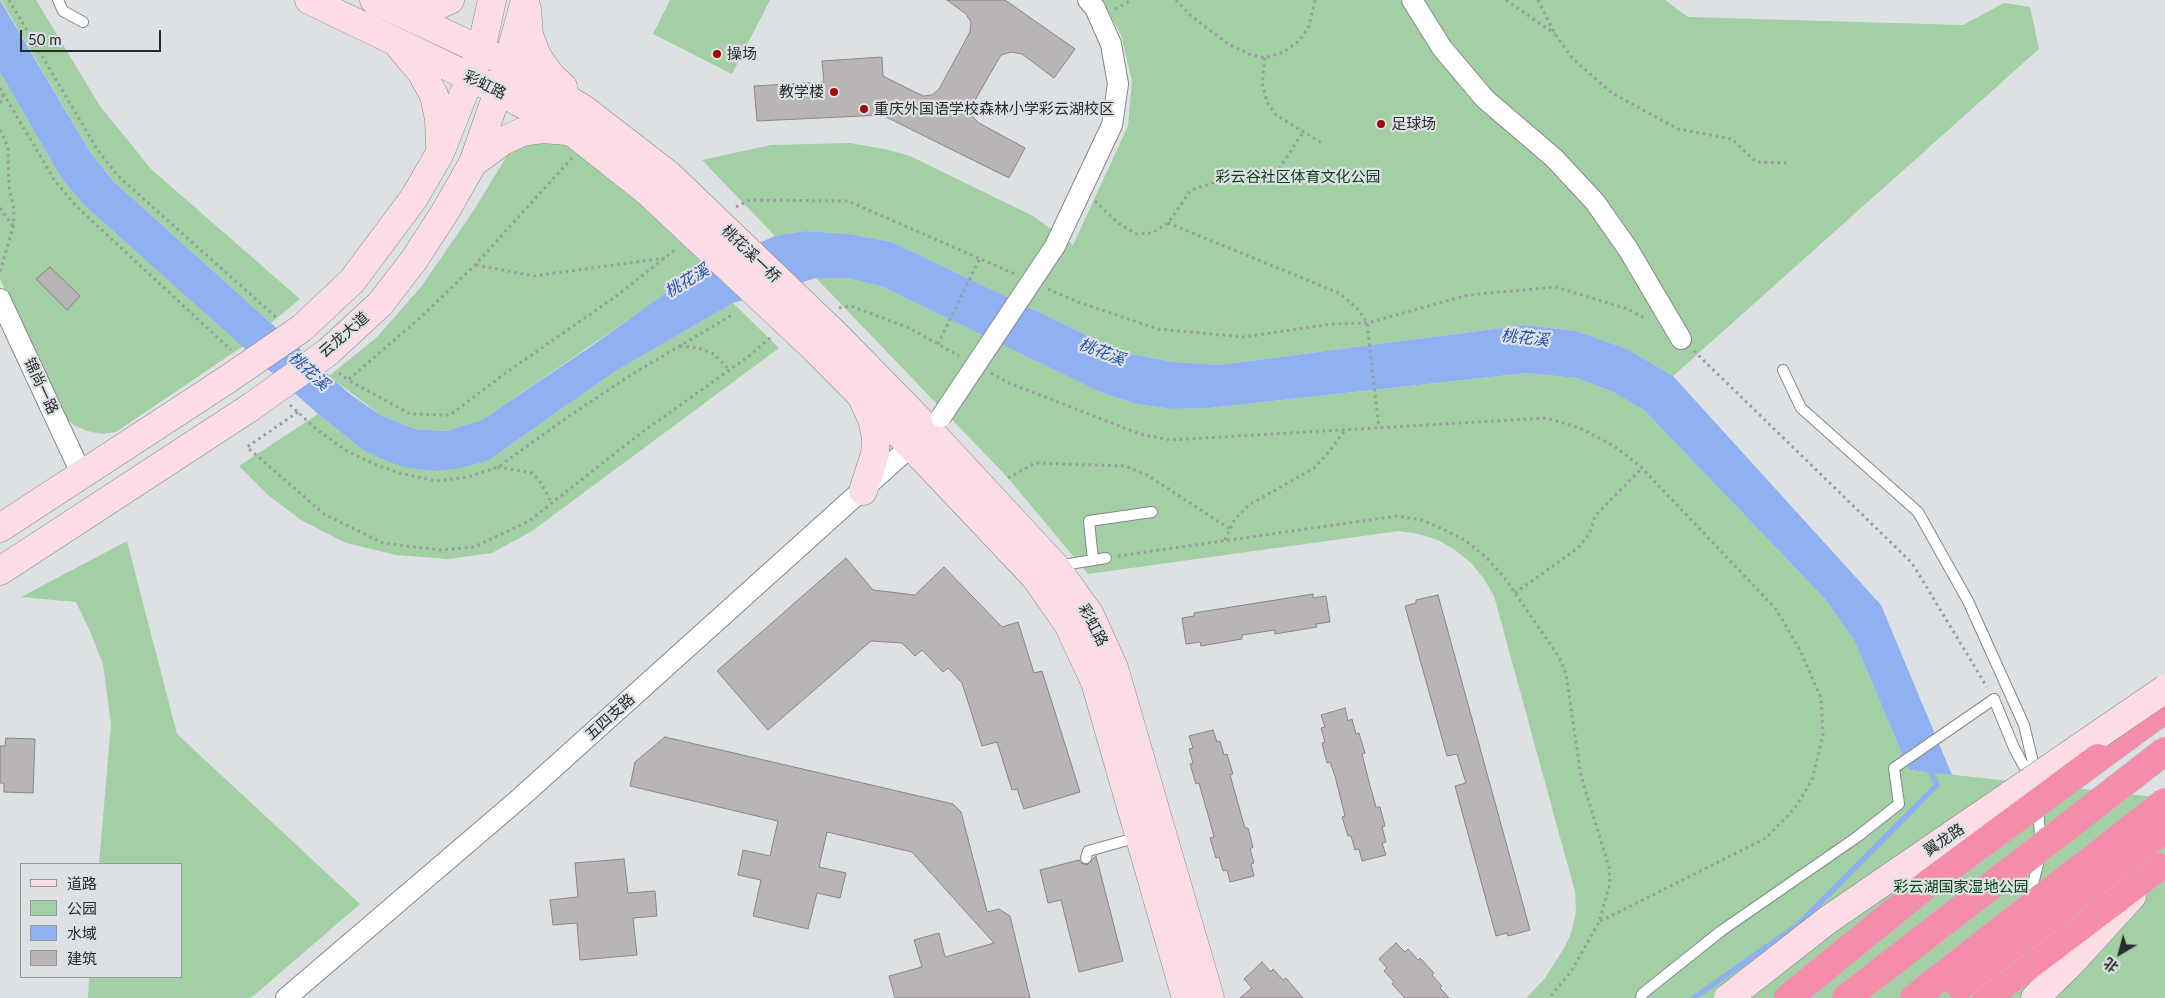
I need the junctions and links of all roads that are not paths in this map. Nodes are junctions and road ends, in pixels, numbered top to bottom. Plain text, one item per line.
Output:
1 (58, 0) edge
2 (309, 0) edge
3 (450, 0) edge
4 (492, 0) edge
5 (525, 0) edge
6 (1088, 0) edge
7 (1412, 0) edge
8 (385, 5) edge
9 (83, 22) dead end
10 (397, 43) junction
11 (481, 50) junction
12 (508, 63) junction
13 (470, 78) junction
14 (499, 91) junction
15 (578, 131) junction
16 (440, 154) junction
17 (473, 163) junction
18 (669, 174) joint
19 (648, 192) joint
20 (0, 299) edge
21 (827, 330) junction
22 (1681, 339) road end
23 (1783, 370) dead end
24 (860, 394) junction
25 (927, 431) junction
26 (81, 473) junction
27 (863, 491) junction
28 (1152, 512) dead end
29 (0, 528) edge
30 (1106, 558) road end
31 (1094, 560) junction
32 (1055, 566) junction
33 (0, 570) edge
34 (2165, 689) edge
35 (2165, 709) edge
36 (2165, 751) edge
37 (2098, 758) junction
38 (2038, 791) junction
39 (2165, 802) edge
40 (2165, 829) edge
41 (1140, 837) junction
42 (1086, 858) dead end
43 (2162, 864) edge
44 (1993, 985) edge
45 (286, 998) edge
46 (1186, 998) edge
47 (1210, 998) edge
48 (1641, 998) edge
49 (1728, 998) edge
50 (1788, 998) edge
51 (1845, 998) edge
52 (1914, 998) edge
53 (1945, 998) edge
54 (2035, 998) edge

1 - 9 lane
2 - 10 main road, 彩虹路
3 - 8 main road
4 - 11 main road
5 - 12 main road, 云龙大道
5 - 15 main road
6 - 25 street, 五四支路, bridge
7 - 22 street
8 - 11 main road, 彩虹路
10 - 13 main road, 彩虹路
10 - 16 main road
11 - 12 main road, 彩虹路
11 - 13 main road
12 - 14 main road, 云龙大道
12 - 15 main road, 彩虹路
13 - 14 main road, 彩虹路
13 - 16 main road
14 - 15 main road, 彩虹路
14 - 17 main road, 云龙大道
15 - 17 main road
15 - 18 main road, 彩虹路
15 - 19 main road, 彩虹路
16 - 26 main road, bridge
17 - 33 main road, 云龙大道, bridge
18 - 21 main road, 桃花溪一桥, bridge
19 - 21 main road, 桃花溪一桥, bridge
20 - 26 street, 锦尚一路
21 - 24 main road, 彩虹路
21 - 25 main road, 彩虹路
23 - 38 lane
24 - 25 main road, 彩虹路
24 - 27 main road
25 - 27 street, 五四支路
25 - 32 main road, 彩虹路
25 - 41 main road, 彩虹路
26 - 29 main road
27 - 45 street, 五四支路
28 - 31 lane
30 - 31 lane
31 - 32 lane
32 - 47 main road, 彩虹路
34 - 49 main road, 翼龙路, bridge
35 - 37 highway
36 - 51 highway, bridge
37 - 50 highway, bridge
37 - 51 highway, bridge
38 - 44 lane
38 - 48 lane
39 - 52 highway, bridge
40 - 53 highway, bridge
41 - 42 lane
41 - 46 main road, 彩虹路
43 - 44 highway
43 - 54 main road

